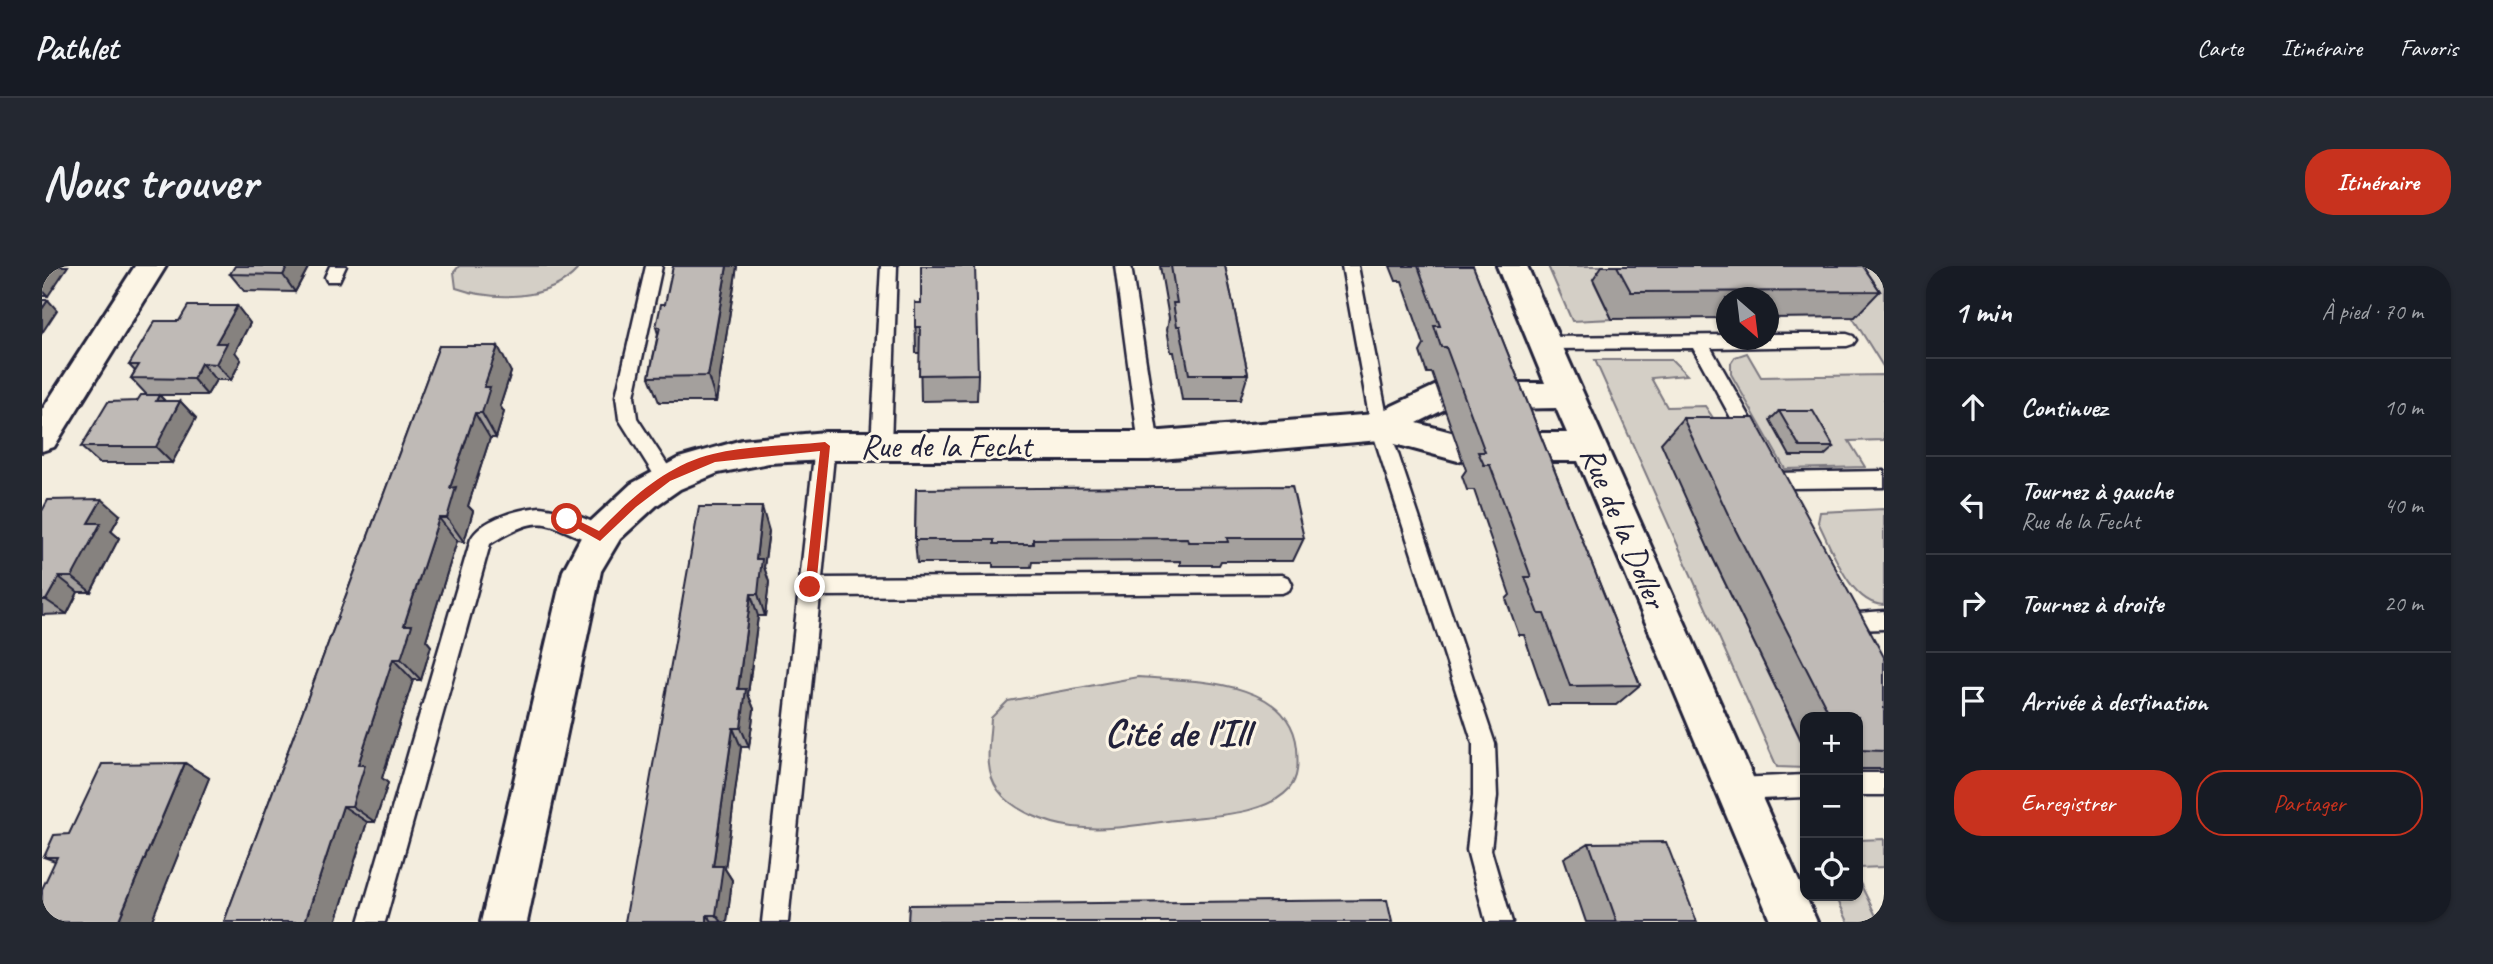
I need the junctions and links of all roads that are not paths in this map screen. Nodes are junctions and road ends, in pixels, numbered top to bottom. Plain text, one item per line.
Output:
1 (151, 266) edge
2 (654, 266) edge
3 (890, 266) edge
4 (1123, 266) edge
5 (1350, 266) edge
6 (1512, 266) edge
7 (1847, 340) dead end
8 (1699, 342) junction
9 (1545, 344) junction
10 (1568, 395) junction
11 (1441, 396) dead end
12 (1499, 396) edge
13 (1380, 427) junction
14 (42, 438) edge
15 (881, 445) junction
16 (825, 446) junction
17 (1149, 446) junction
18 (1458, 447) dead end
19 (1519, 447) edge
20 (1590, 447) junction
21 (666, 478) junction
22 (1884, 479) edge
23 (1774, 481) junction
24 (1794, 516) edge
25 (600, 537) junction
26 (1282, 584) dead end
27 (810, 587) junction
28 (1884, 620) edge
29 (1866, 642) edge
30 (1884, 784) edge
31 (1863, 785) edge
32 (1800, 786) edge
33 (1737, 789) junction
34 (372, 922) edge
35 (504, 922) edge
36 (775, 922) edge
37 (1499, 922) edge
38 (1794, 922) edge

1 - 14 street
2 - 21 lane
3 - 15 lane
4 - 17 lane
5 - 13 lane
6 - 9 street, Rue de la Doller
7 - 8 lane
8 - 9 lane
8 - 23 lane
9 - 10 street, Rue de la Doller
10 - 12 street
10 - 20 street, Rue de la Doller
11 - 13 street, Rue de la Fecht
13 - 17 street, Rue de la Fecht
13 - 18 street, Rue de la Fecht
13 - 37 lane
15 - 16 street, Rue de la Fecht
15 - 17 street, Rue de la Fecht
16 - 21 street, Rue de la Fecht
16 - 27 lane
19 - 20 street
20 - 33 street, Rue de la Doller
21 - 25 street, Rue de la Fecht
22 - 23 lane
23 - 24 lane
25 - 34 lane
25 - 35 street, Rue de la Fecht
26 - 27 lane
27 - 36 lane
28 - 29 lane
30 - 31 lane
32 - 33 lane
33 - 38 street, Rue de la Doller

